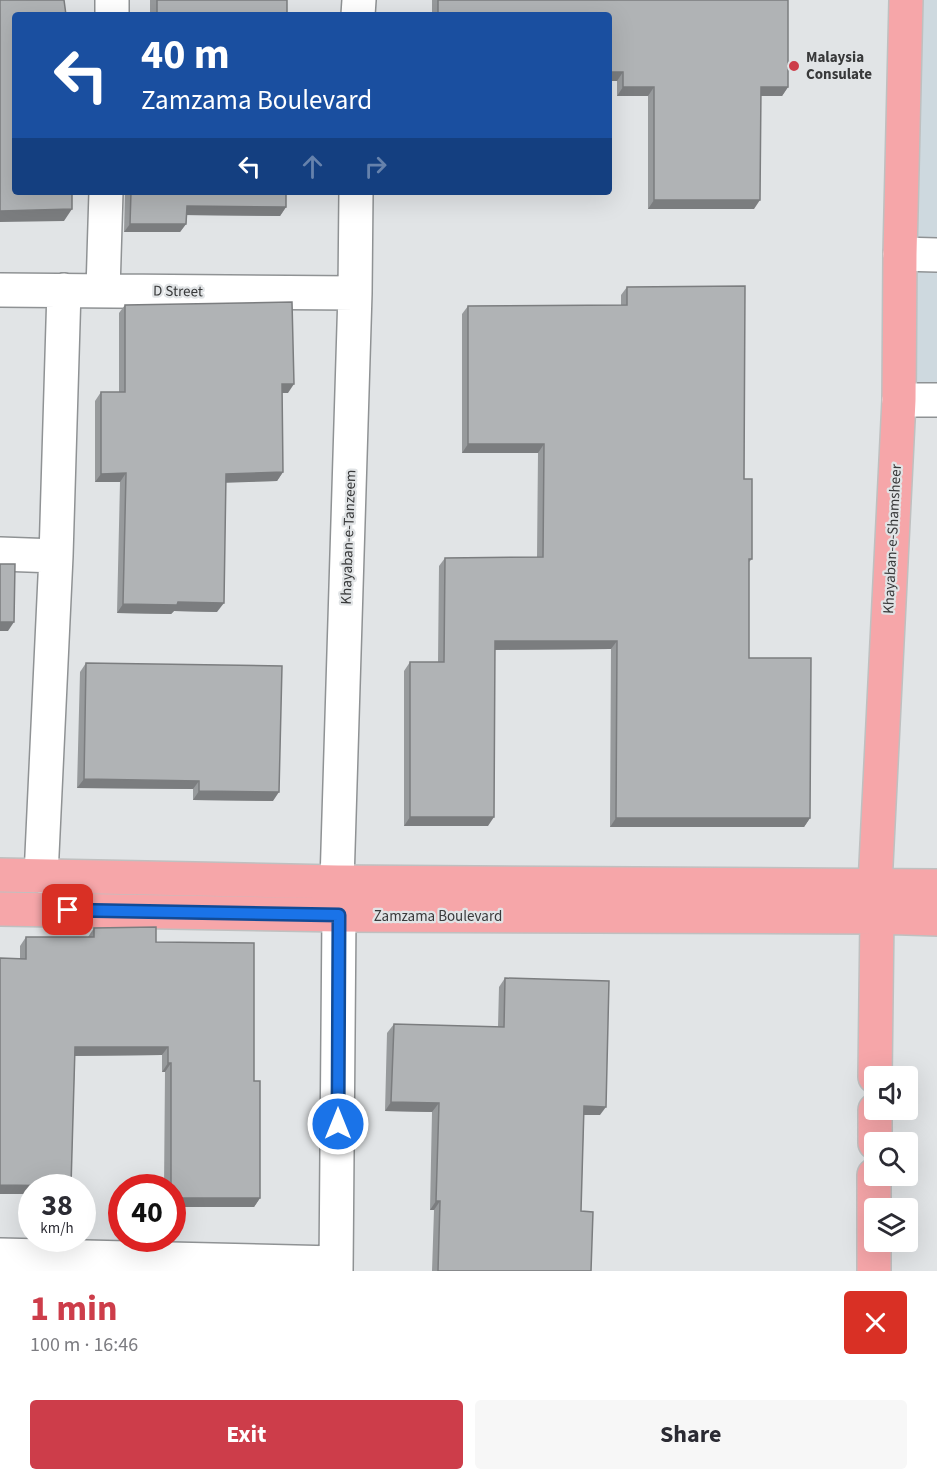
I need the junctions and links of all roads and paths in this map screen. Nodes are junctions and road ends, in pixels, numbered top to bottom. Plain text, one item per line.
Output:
1 (906, 0) edge
2 (106, 195) edge
3 (356, 195) edge
4 (900, 254) junction
5 (937, 255) edge
6 (0, 290) edge
7 (64, 290) junction
8 (103, 290) junction
9 (355, 293) junction
10 (899, 400) junction
11 (937, 400) edge
12 (0, 554) edge
13 (56, 556) junction
14 (0, 875) edge
15 (41, 876) junction
16 (338, 882) junction
17 (937, 886) edge
18 (876, 901) junction
19 (0, 909) edge
20 (339, 915) junction
21 (937, 919) edge
22 (875, 1066) edge
23 (874, 1186) edge
24 (0, 1255) edge
25 (336, 1267) edge
26 (874, 1271) edge

1 - 4 main road, Khayaban-e-Shamsheer
2 - 8 street
3 - 9 street, Khayaban-e-Tanzeem
4 - 5 street
4 - 10 main road, Khayaban-e-Shamsheer
6 - 7 street, D Street
7 - 8 street, D Street
7 - 13 street
8 - 9 street, D Street
9 - 16 street, Khayaban-e-Tanzeem
10 - 11 street
10 - 18 main road, Khayaban-e-Shamsheer
12 - 13 street
13 - 15 street
14 - 15 main road
15 - 16 main road
16 - 18 main road
17 - 18 main road
18 - 20 main road, Zamzama Boulevard
18 - 21 main road
18 - 22 main road, Khayaban-e-Shamsheer
19 - 20 main road, Zamzama Boulevard
20 - 25 street
23 - 26 main road
24 - 25 street

